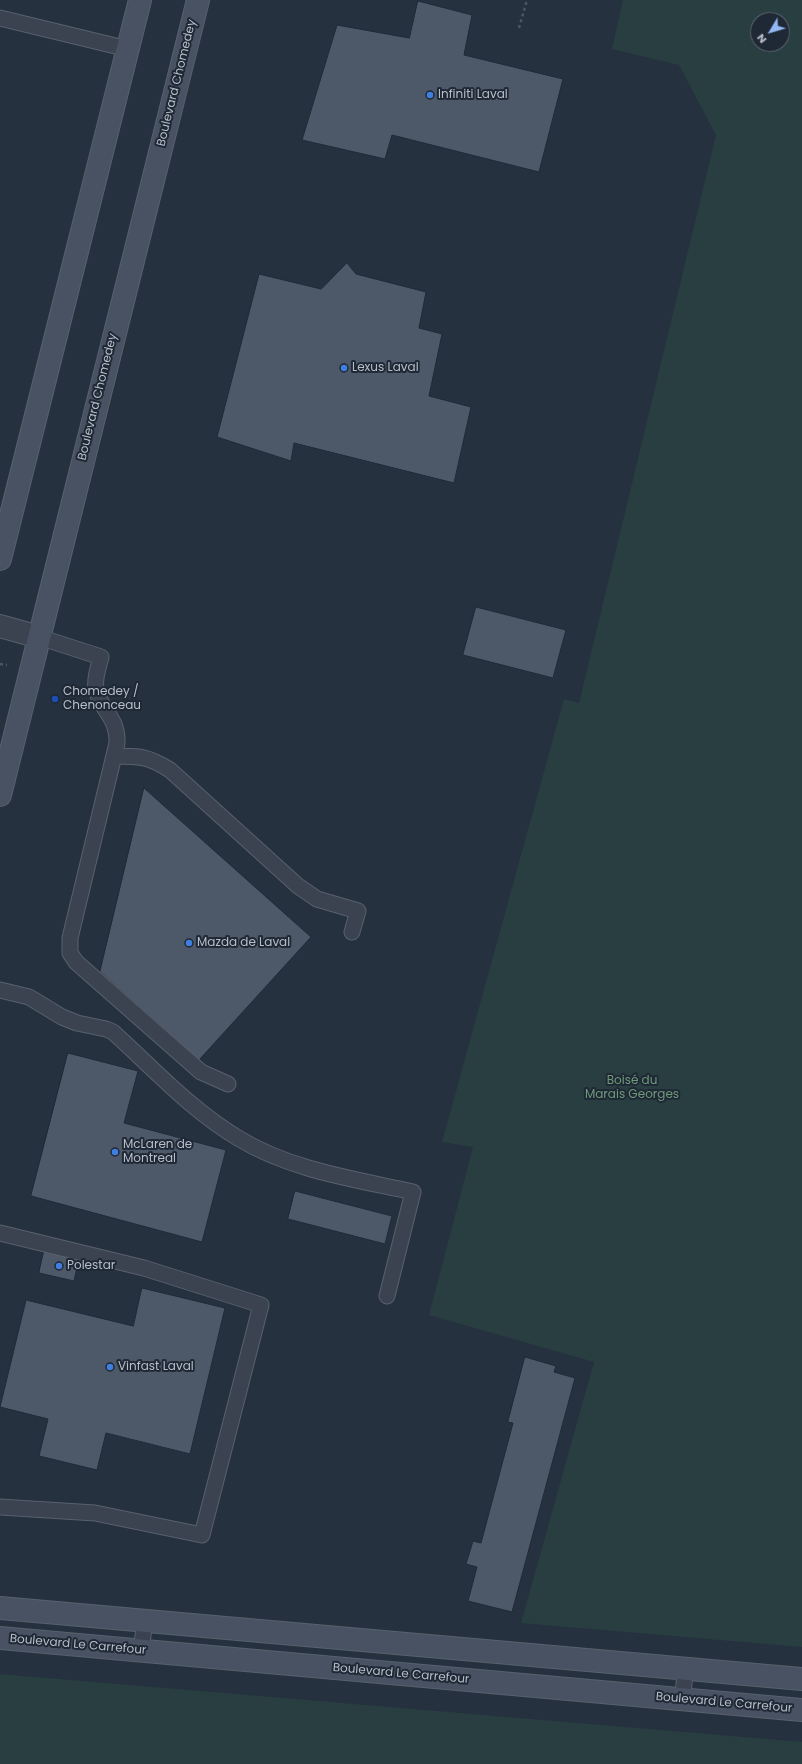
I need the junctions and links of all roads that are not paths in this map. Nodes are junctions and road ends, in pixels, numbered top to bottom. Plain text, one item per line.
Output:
1 (140, 0) edge
2 (198, 0) edge
3 (0, 18) edge
4 (128, 49) junction
5 (0, 559) edge
6 (0, 626) edge
7 (38, 636) junction
8 (114, 756) junction
9 (0, 795) edge
10 (352, 932) dead end
11 (0, 990) edge
12 (228, 1084) dead end
13 (0, 1233) edge
14 (387, 1296) dead end
15 (0, 1507) edge
16 (0, 1608) edge
17 (145, 1620) junction
18 (0, 1638) edge
19 (141, 1651) junction
20 (685, 1669) junction
21 (802, 1679) edge
22 (683, 1699) junction
23 (802, 1710) edge

1 - 4 street
2 - 7 street, Boulevard Chomedey
3 - 4 lane
4 - 5 street
6 - 7 street
7 - 8 lane
7 - 9 street, Boulevard Chomedey
8 - 10 lane
8 - 12 lane
11 - 14 lane
13 - 15 lane
16 - 17 street
17 - 19 lane
17 - 20 street
18 - 19 street, Boulevard Le Carrefour
19 - 22 street, Boulevard Le Carrefour
20 - 21 street
20 - 22 lane
22 - 23 street, Boulevard Le Carrefour

